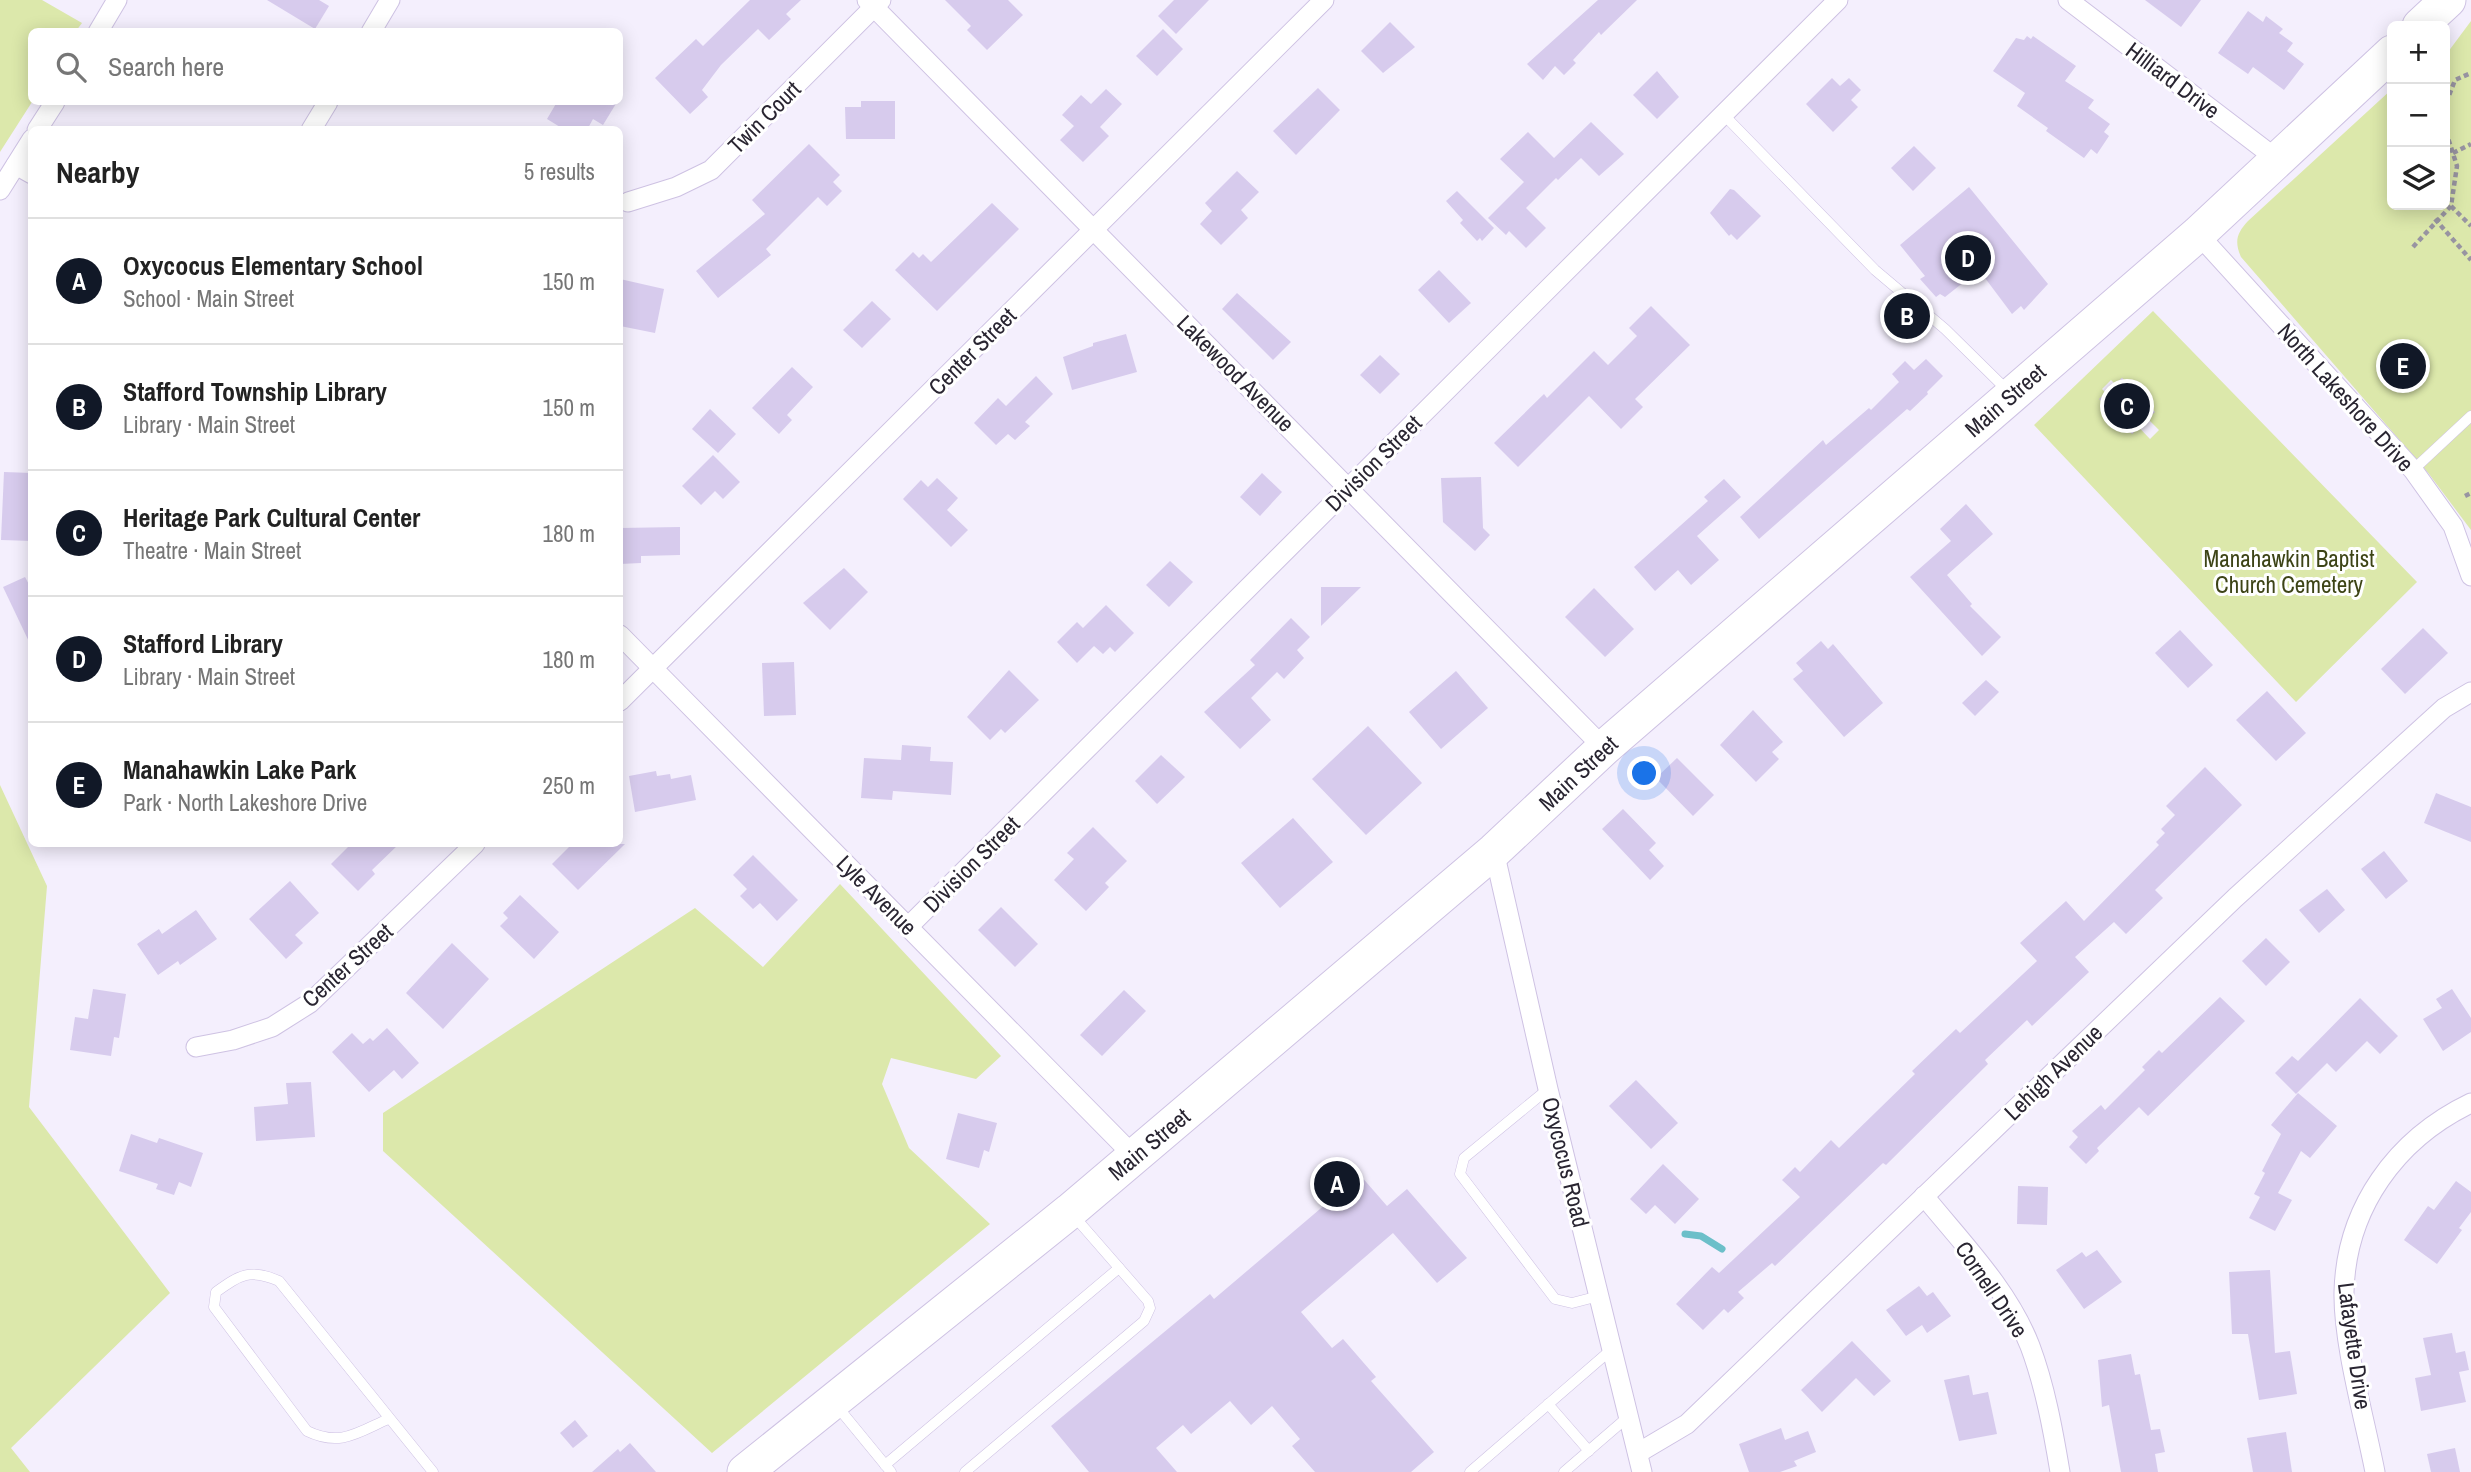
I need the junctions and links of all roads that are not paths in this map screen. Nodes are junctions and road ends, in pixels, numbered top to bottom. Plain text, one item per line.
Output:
1 (117, 0) edge
2 (390, 0) edge
3 (1324, 0) edge
4 (1838, 0) edge
5 (2068, 0) edge
6 (2448, 0) edge
7 (874, 2) edge
8 (2425, 21) edge
9 (100, 28) edge
10 (372, 28) edge
11 (2387, 58) edge
12 (53, 105) edge
13 (326, 105) edge
14 (1724, 115) junction
15 (40, 126) edge
16 (313, 126) edge
17 (2278, 160) junction
18 (24, 170) edge
19 (0, 190) edge
20 (628, 202) dead end
21 (1094, 229) junction
22 (2198, 234) junction
23 (2012, 395) junction
24 (2471, 416) edge
25 (2413, 470) junction
26 (1349, 487) junction
27 (2471, 576) edge
28 (623, 638) edge
29 (653, 668) junction
30 (2471, 692) edge
31 (623, 698) edge
32 (1604, 748) junction
33 (472, 847) edge
34 (1494, 850) junction
35 (908, 927) junction
36 (196, 1047) dead end
37 (1548, 1089) junction
38 (2471, 1103) edge
39 (1134, 1156) junction
40 (1924, 1196) junction
41 (1070, 1211) junction
42 (1119, 1268) junction
43 (1599, 1296) junction
44 (1612, 1348) junction
45 (834, 1402) junction
46 (1548, 1404) junction
47 (1629, 1416) junction
48 (388, 1419) junction
49 (1589, 1451) junction
50 (1640, 1463) edge
51 (888, 1468) edge
52 (433, 1472) edge
53 (745, 1472) edge
54 (965, 1472) edge
55 (1470, 1472) edge
56 (1564, 1472) edge
57 (2060, 1472) edge
58 (2375, 1472) edge

1 - 9 street
2 - 10 street
3 - 21 street, Center Street
4 - 14 street, Division Street
5 - 17 street, Hilliard Drive
6 - 8 highway
7 - 20 street, Twin Court
7 - 21 street, Lakewood Avenue
11 - 17 highway, Main Street
12 - 15 street
13 - 16 street
14 - 23 lane
14 - 26 street, Division Street
17 - 22 highway, Main Street
18 - 19 street
21 - 26 street, Lakewood Avenue
21 - 29 street, Center Street
22 - 23 highway, Main Street
22 - 25 street, North Lakeshore Drive
23 - 32 highway, Main Street
24 - 25 lane
25 - 27 street, North Lakeshore Drive
26 - 32 street, Lakewood Avenue
26 - 35 street, Division Street
28 - 29 street, Lyle Avenue
29 - 31 street, Center Street
29 - 35 street, Lyle Avenue
30 - 40 street, Lehigh Avenue
32 - 34 highway, Main Street
33 - 36 street, Center Street
34 - 37 street, Oxycocus Road
34 - 39 highway, Main Street
35 - 39 street, Lyle Avenue
37 - 43 street, Oxycocus Road
37 - 43 lane
38 - 58 street, Lafayette Drive
39 - 41 highway, Main Street
40 - 50 street, Lehigh Avenue
40 - 57 street, Cornell Drive
41 - 42 lane
41 - 45 highway, Main Street
42 - 51 lane
42 - 54 lane
43 - 44 street, Oxycocus Road
44 - 46 lane
44 - 47 street, Oxycocus Road
45 - 51 lane
45 - 53 highway, Main Street
46 - 49 lane
46 - 55 lane
47 - 49 lane
47 - 50 street, Oxycocus Road
48 - 48 lane
48 - 52 lane
49 - 56 lane

